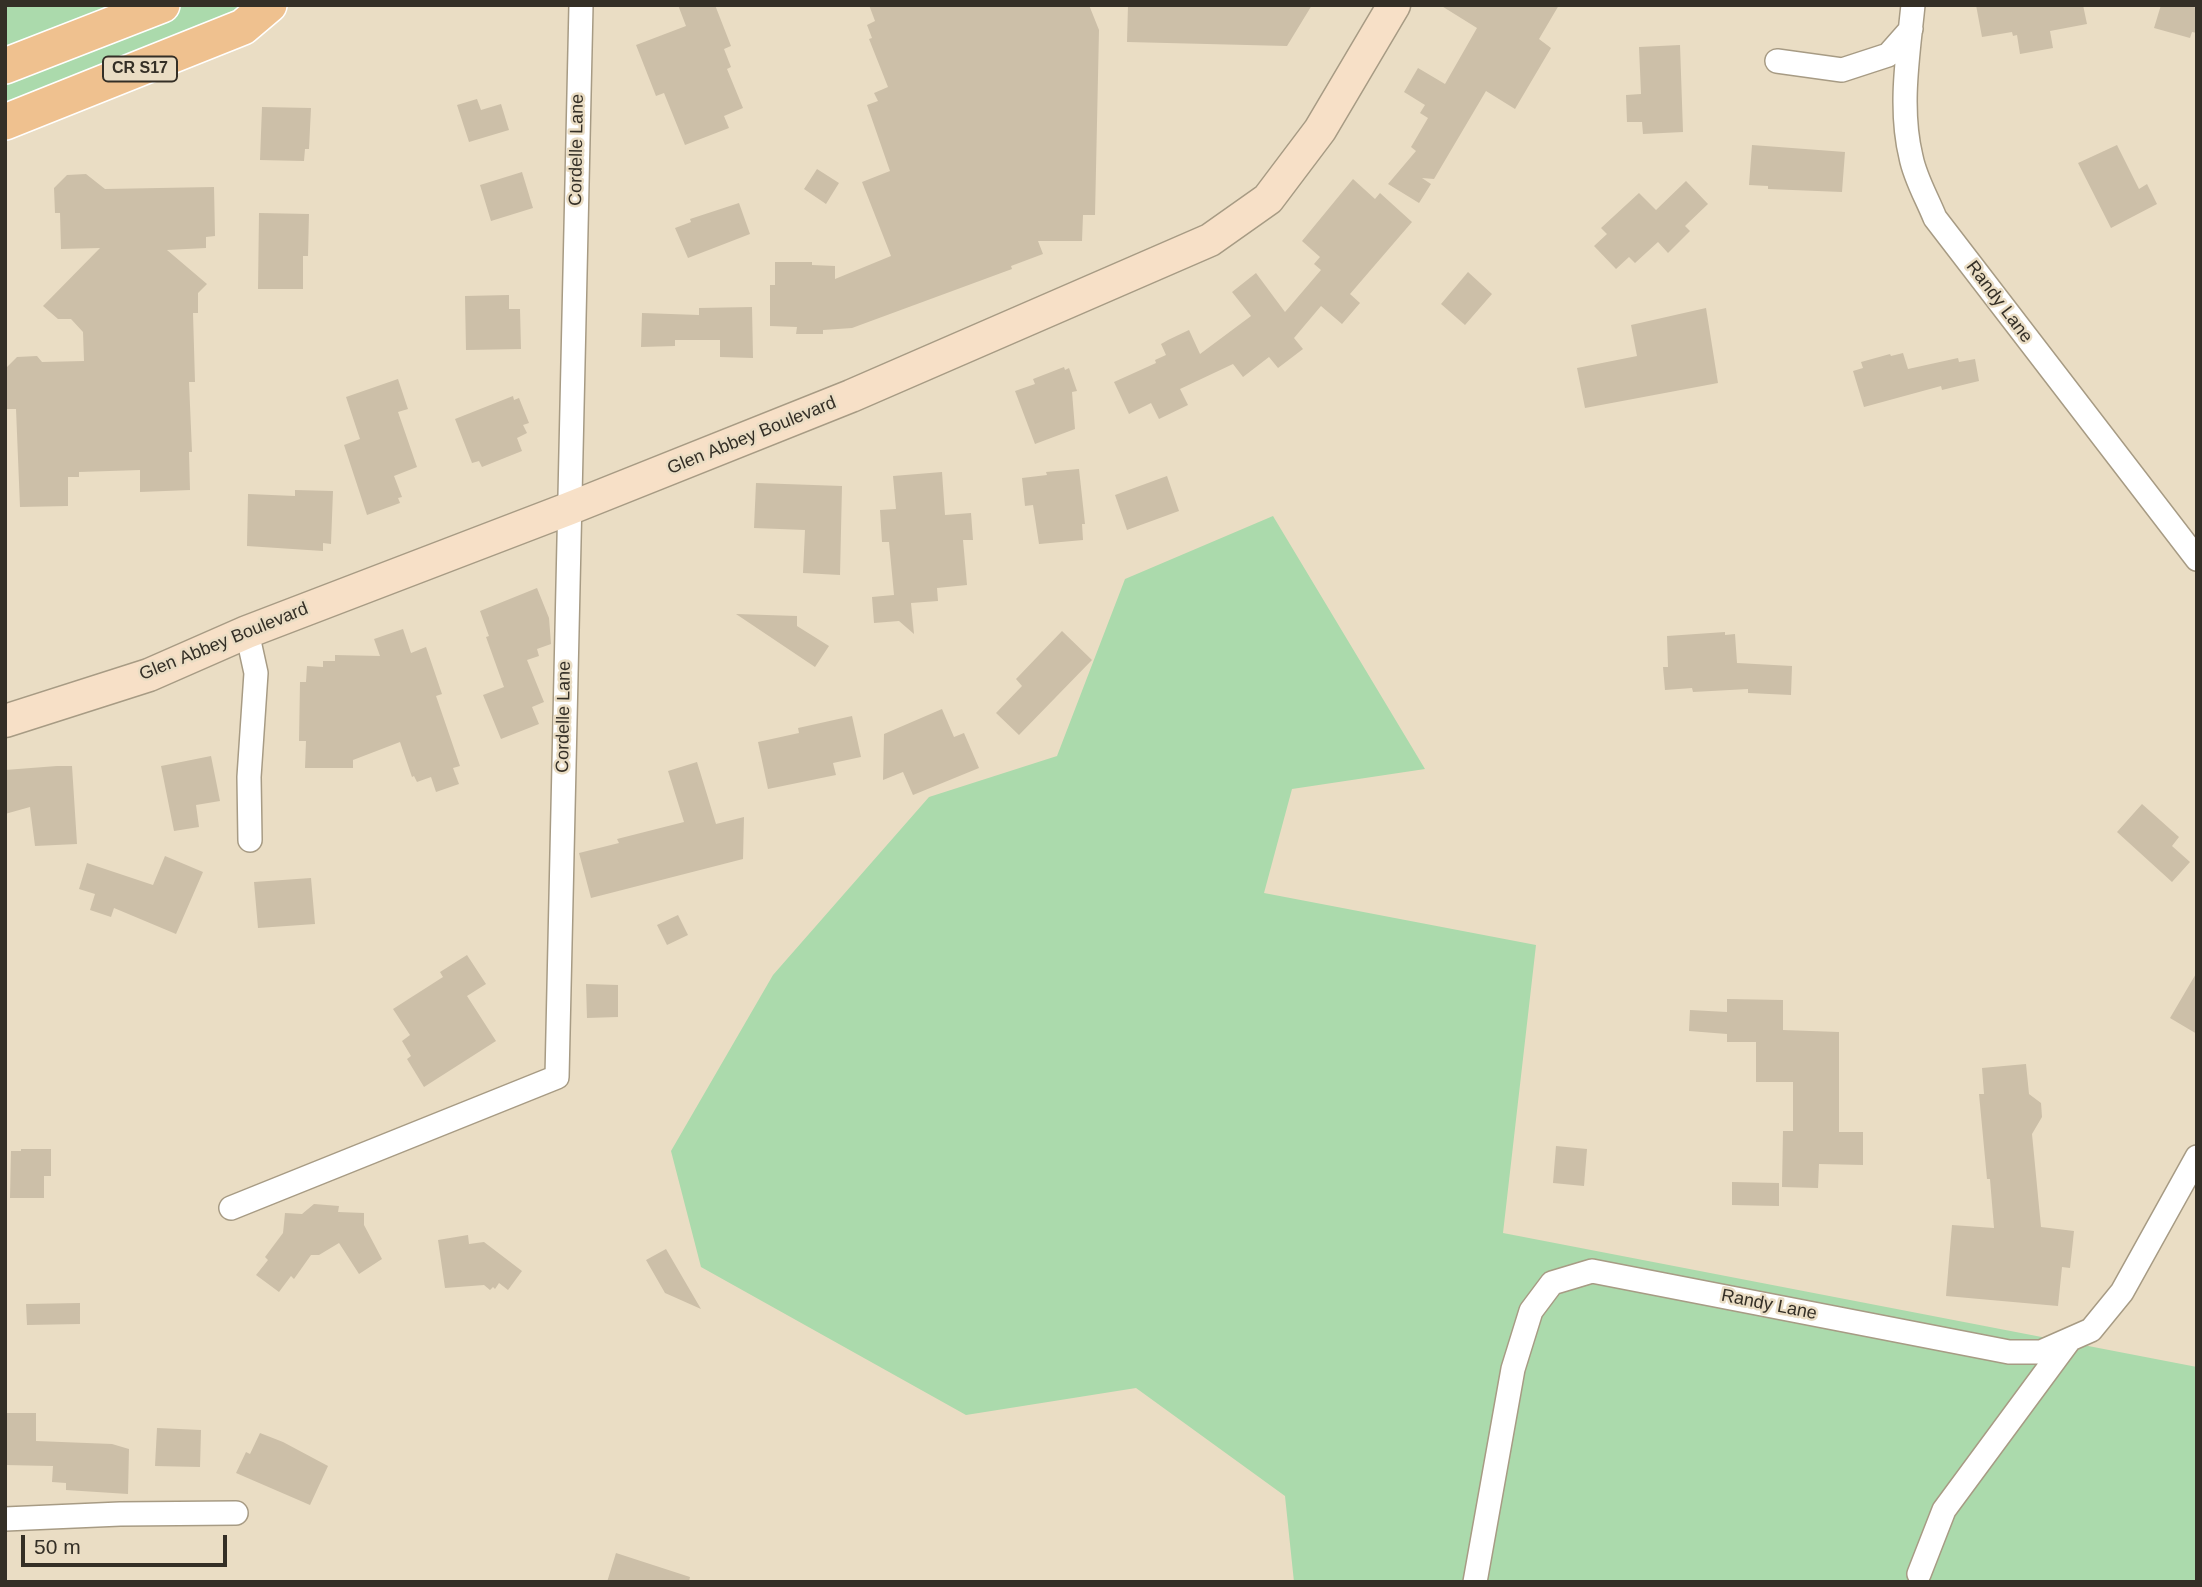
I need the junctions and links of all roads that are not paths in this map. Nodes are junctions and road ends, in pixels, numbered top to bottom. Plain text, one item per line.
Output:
1 (162, 5) edge
2 (269, 5) edge
3 (580, 5) edge
4 (1394, 5) edge
5 (1913, 5) edge
6 (1911, 29) junction
7 (1777, 61) dead end
8 (5, 66) edge
9 (5, 122) edge
10 (568, 509) junction
11 (2197, 559) edge
12 (247, 632) junction
13 (5, 720) edge
14 (250, 840) dead end
15 (2197, 1157) edge
16 (231, 1208) dead end
17 (2070, 1339) junction
18 (236, 1513) dead end
19 (5, 1519) edge
20 (1919, 1574) dead end
21 (1475, 1582) edge

1 - 8 main road
2 - 9 main road, CR S17
3 - 10 street, Cordelle Lane
4 - 10 street, Glen Abbey Boulevard
5 - 6 street, Randy Lane
6 - 7 street
6 - 11 street, Randy Lane
10 - 12 street, Glen Abbey Boulevard
10 - 16 street, Cordelle Lane
12 - 13 street, Glen Abbey Boulevard
12 - 14 street
15 - 17 street, Randy Lane
17 - 20 street
17 - 21 street, Randy Lane
18 - 19 street

